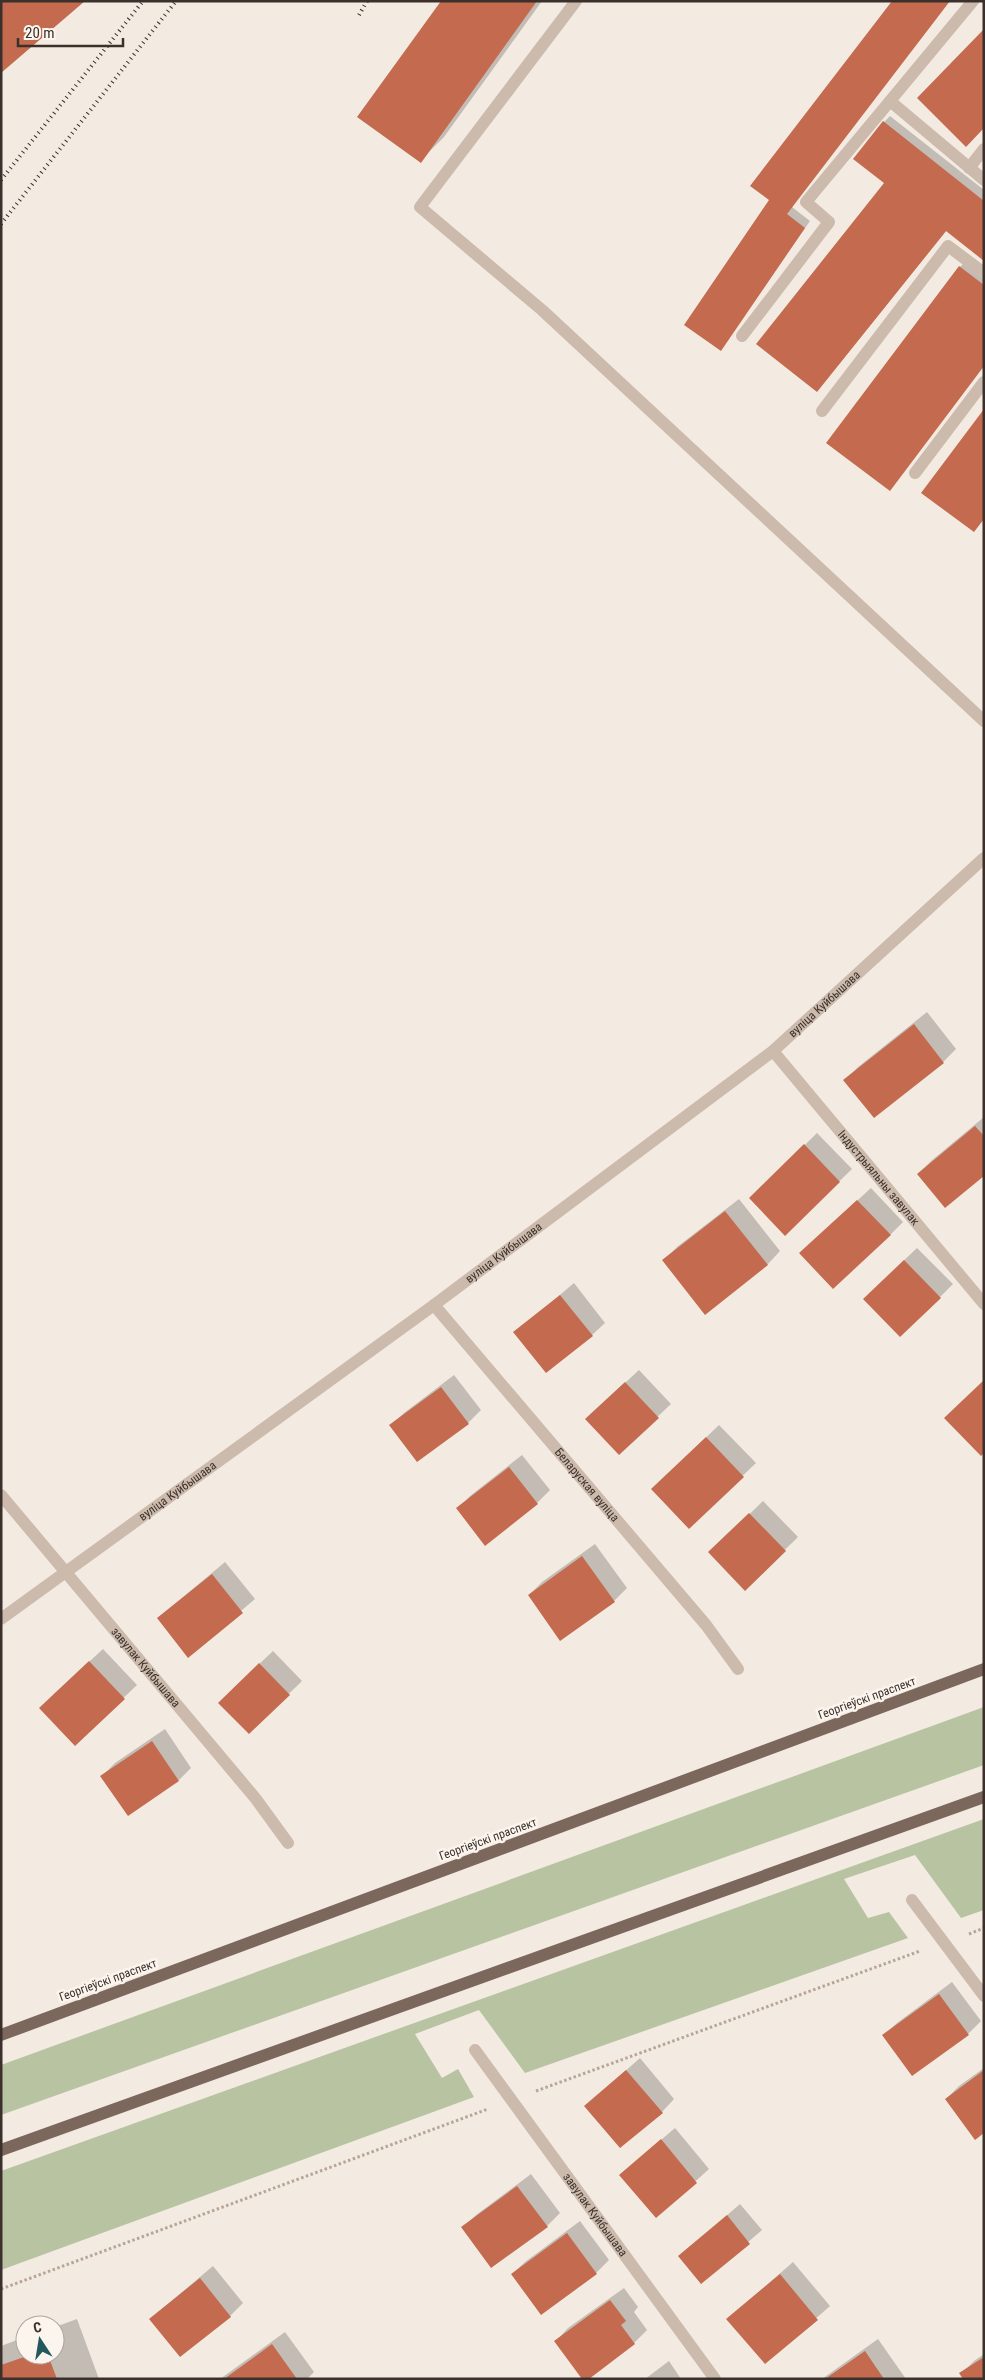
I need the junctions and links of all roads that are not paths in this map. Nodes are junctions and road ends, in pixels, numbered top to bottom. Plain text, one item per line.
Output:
1 (576, 1) edge
2 (972, 1) edge
3 (890, 101) junction
4 (984, 149) edge
5 (969, 168) junction
6 (984, 180) edge
7 (984, 273) edge
8 (742, 336) dead end
9 (984, 382) edge
10 (822, 412) dead end
11 (915, 473) dead end
12 (984, 721) edge
13 (984, 858) edge
14 (773, 1051) junction
15 (434, 1304) junction
16 (984, 1304) edge
17 (1, 1495) edge
18 (66, 1572) junction
19 (1, 1619) edge
20 (738, 1669) dead end
21 (984, 1670) edge
22 (984, 1797) edge
23 (288, 1843) dead end
24 (912, 1900) dead end
25 (984, 1996) edge
26 (1, 2034) edge
27 (475, 2050) dead end
28 (1, 2150) edge
29 (715, 2379) edge

1 - 12 street
2 - 3 street
3 - 5 street
3 - 8 street
4 - 5 street
5 - 6 street
7 - 10 street
9 - 11 street
13 - 14 street, вуліца Куйбышава
14 - 15 street, вуліца Куйбышава
14 - 16 street, Індустрыяльны завулак
15 - 18 street, вуліца Куйбышава
15 - 20 street, Беларуская вуліца
17 - 18 street, завулак Куйбышава
18 - 19 street, вуліца Куйбышава
18 - 23 street, завулак Куйбышава
21 - 26 main road, Георгіеўскі праспект
22 - 28 main road
24 - 25 street
27 - 29 street, завулак Куйбышава

